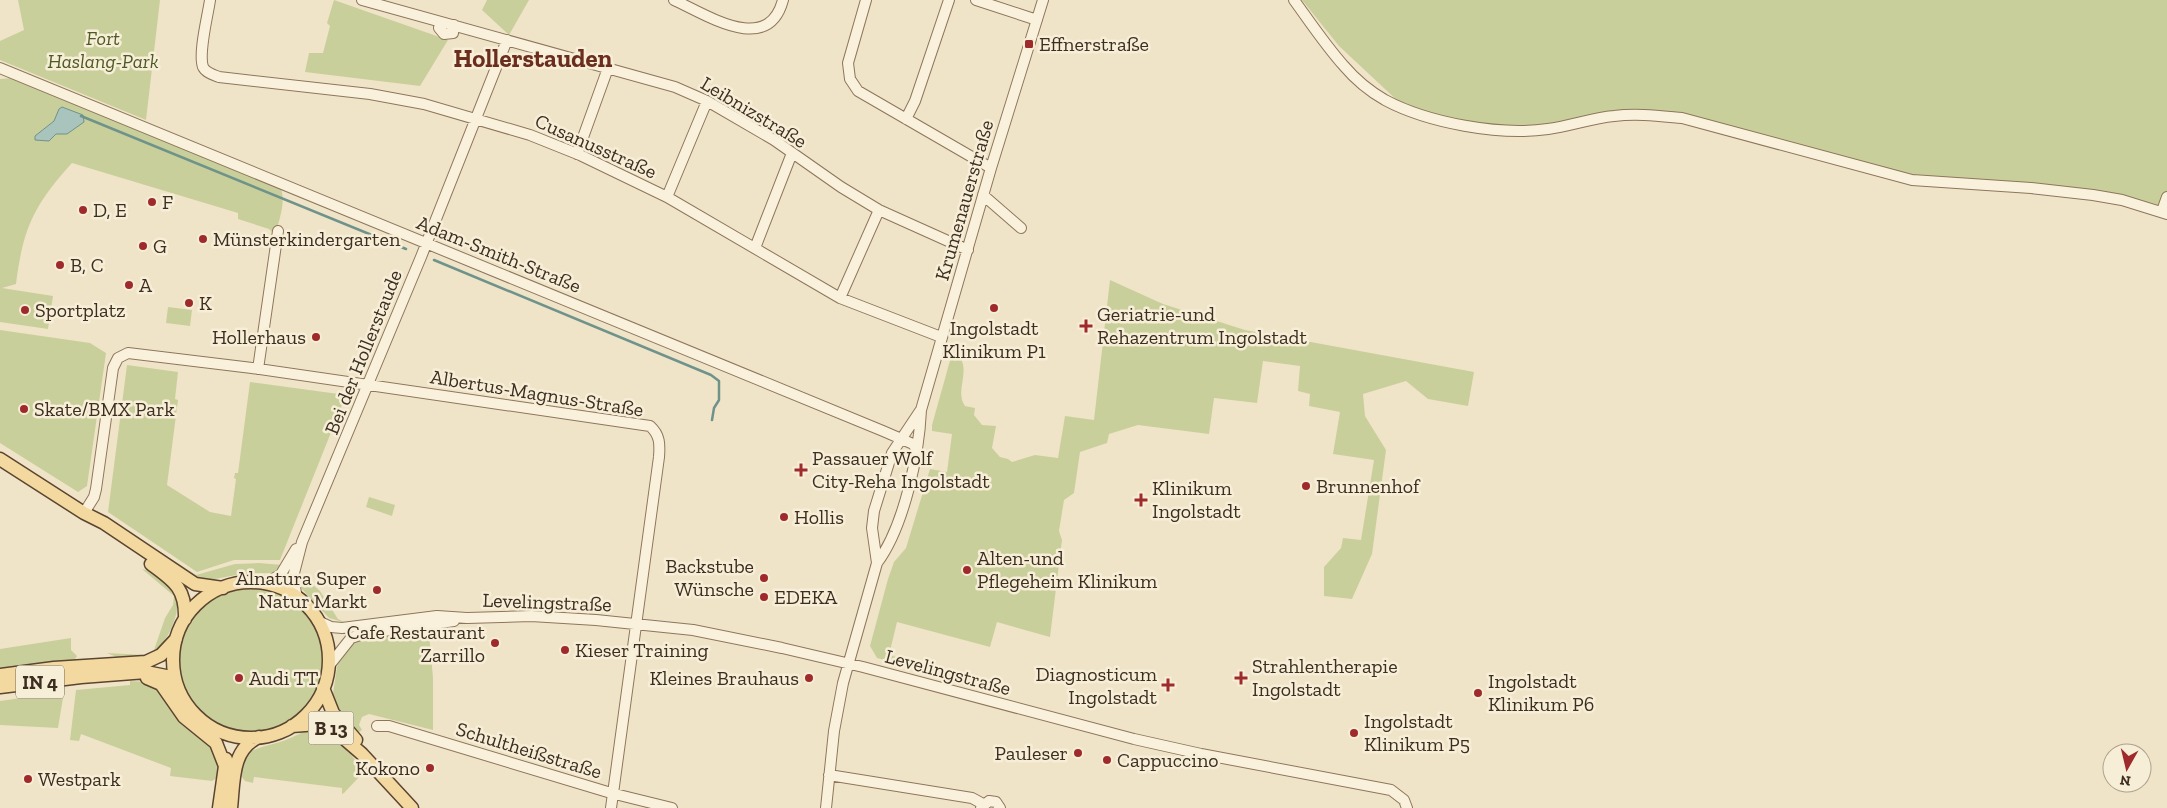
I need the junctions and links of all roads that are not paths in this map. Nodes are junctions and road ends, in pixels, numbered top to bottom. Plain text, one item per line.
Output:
1 (210, 0) edge
2 (362, 0) edge
3 (674, 0) edge
4 (783, 0) edge
5 (866, 0) edge
6 (949, 0) edge
7 (976, 0) edge
8 (1043, 0) edge
9 (1294, 0) edge
10 (1037, 20) junction
11 (507, 40) junction
12 (0, 68) edge
13 (608, 68) junction
14 (707, 101) junction
15 (477, 118) junction
16 (906, 118) junction
17 (792, 153) junction
18 (577, 154) junction
19 (991, 168) junction
20 (983, 195) junction
21 (667, 197) junction
22 (2167, 197) edge
23 (879, 210) junction
24 (2165, 212) edge
25 (1021, 228) dead end
26 (278, 231) dead end
27 (426, 243) junction
28 (754, 248) junction
29 (968, 250) junction
30 (840, 298) junction
31 (941, 338) junction
32 (258, 369) junction
33 (368, 386) junction
34 (921, 410) junction
35 (901, 440) junction
36 (918, 450) junction
37 (0, 459) edge
38 (84, 513) junction
39 (873, 534) junction
40 (892, 538) junction
41 (302, 542) junction
42 (877, 563) junction
43 (265, 584) junction
44 (223, 588) junction
45 (297, 598) junction
46 (467, 618) junction
47 (185, 619) junction
48 (318, 621) junction
49 (635, 623) junction
50 (176, 639) junction
51 (848, 664) junction
52 (328, 667) junction
53 (116, 674) junction
54 (0, 675) edge
55 (0, 688) edge
56 (178, 688) junction
57 (323, 688) junction
58 (210, 726) junction
59 (292, 726) junction
60 (377, 726) dead end
61 (259, 737) junction
62 (362, 754) junction
63 (225, 766) junction
64 (829, 775) junction
65 (611, 793) junction
66 (982, 806) edge
67 (220, 808) edge
68 (231, 808) edge
69 (412, 808) edge
70 (611, 808) edge
71 (672, 808) edge
72 (826, 808) edge
73 (1000, 808) edge
74 (1407, 808) edge

1 - 15 street, Cusanusstraße
2 - 11 street, Leibnizstraße
3 - 4 street
5 - 16 street
6 - 16 street
7 - 10 street
8 - 10 street, Krumenauerstraße
9 - 24 street
10 - 19 street, Krumenauerstraße
11 - 13 street, Leibnizstraße
11 - 15 street, Bei der Hollerstaude
12 - 27 street, Adam-Smith-Straße
13 - 14 street, Leibnizstraße
13 - 18 street
14 - 17 street, Leibnizstraße
14 - 21 street
15 - 18 street, Cusanusstraße
15 - 27 street, Bei der Hollerstaude
16 - 19 street
17 - 23 street, Leibnizstraße
17 - 28 street
18 - 21 street, Cusanusstraße
19 - 20 street, Krumenauerstraße
20 - 25 street
20 - 29 street, Krumenauerstraße
21 - 28 street, Cusanusstraße
22 - 24 street
23 - 29 street, Leibnizstraße
23 - 30 street
26 - 32 street
27 - 33 street, Bei der Hollerstaude
27 - 35 street, Adam-Smith-Straße
28 - 30 street, Cusanusstraße
29 - 31 street, Krumenauerstraße
30 - 31 street, Cusanusstraße
31 - 34 street, Krumenauerstraße
32 - 33 street, Albertus-Magnus-Straße
32 - 38 street, Albertus-Magnus-Straße
33 - 41 street, Bei der Hollerstaude
33 - 49 street, Albertus-Magnus-Straße
34 - 35 street, Krumenauerstraße
34 - 36 street, Krumenauerstraße
35 - 36 street, Adam-Smith-Straße
35 - 39 street, Krumenauerstraße
36 - 40 street, Krumenauerstraße
37 - 38 main road, B 13
38 - 44 main road, B 13
38 - 47 main road, B 13
39 - 40 street
39 - 42 street, Krumenauerstraße
40 - 42 street, Krumenauerstraße
41 - 43 street, Bei der Hollerstaude
41 - 45 street, Bei der Hollerstaude
42 - 51 street, Krumenauerstraße
43 - 44 main road, B 13
43 - 45 main road, B 13
44 - 47 main road, B 13
45 - 48 main road, B 13
46 - 48 street, Levelingstraße
46 - 49 street, Levelingstraße
46 - 52 street, Levelingstraße
47 - 50 main road, B 13
48 - 52 main road, B 13
49 - 51 street, Levelingstraße
49 - 65 street, Albertus-Magnus-Straße
50 - 54 main road, IN 4
50 - 56 main road, B 13
51 - 64 street, Krumenauerstraße
51 - 74 street, Levelingstraße
52 - 57 main road, B 13
53 - 55 main road, IN 4
53 - 56 main road, IN 4
53 - 63 main road
56 - 58 main road, B 13
57 - 59 main road, B 13
57 - 62 main road, B 13
58 - 61 main road, B 13
58 - 63 main road
59 - 61 main road, B 13
59 - 62 main road, B 13
60 - 65 street, Schultheißstraße
61 - 68 main road
62 - 69 main road, B 13
63 - 67 main road
64 - 66 street
64 - 72 street, Krumenauerstraße
65 - 70 street, Albertus-Magnus-Straße
65 - 71 street, Schultheißstraße
66 - 73 street

